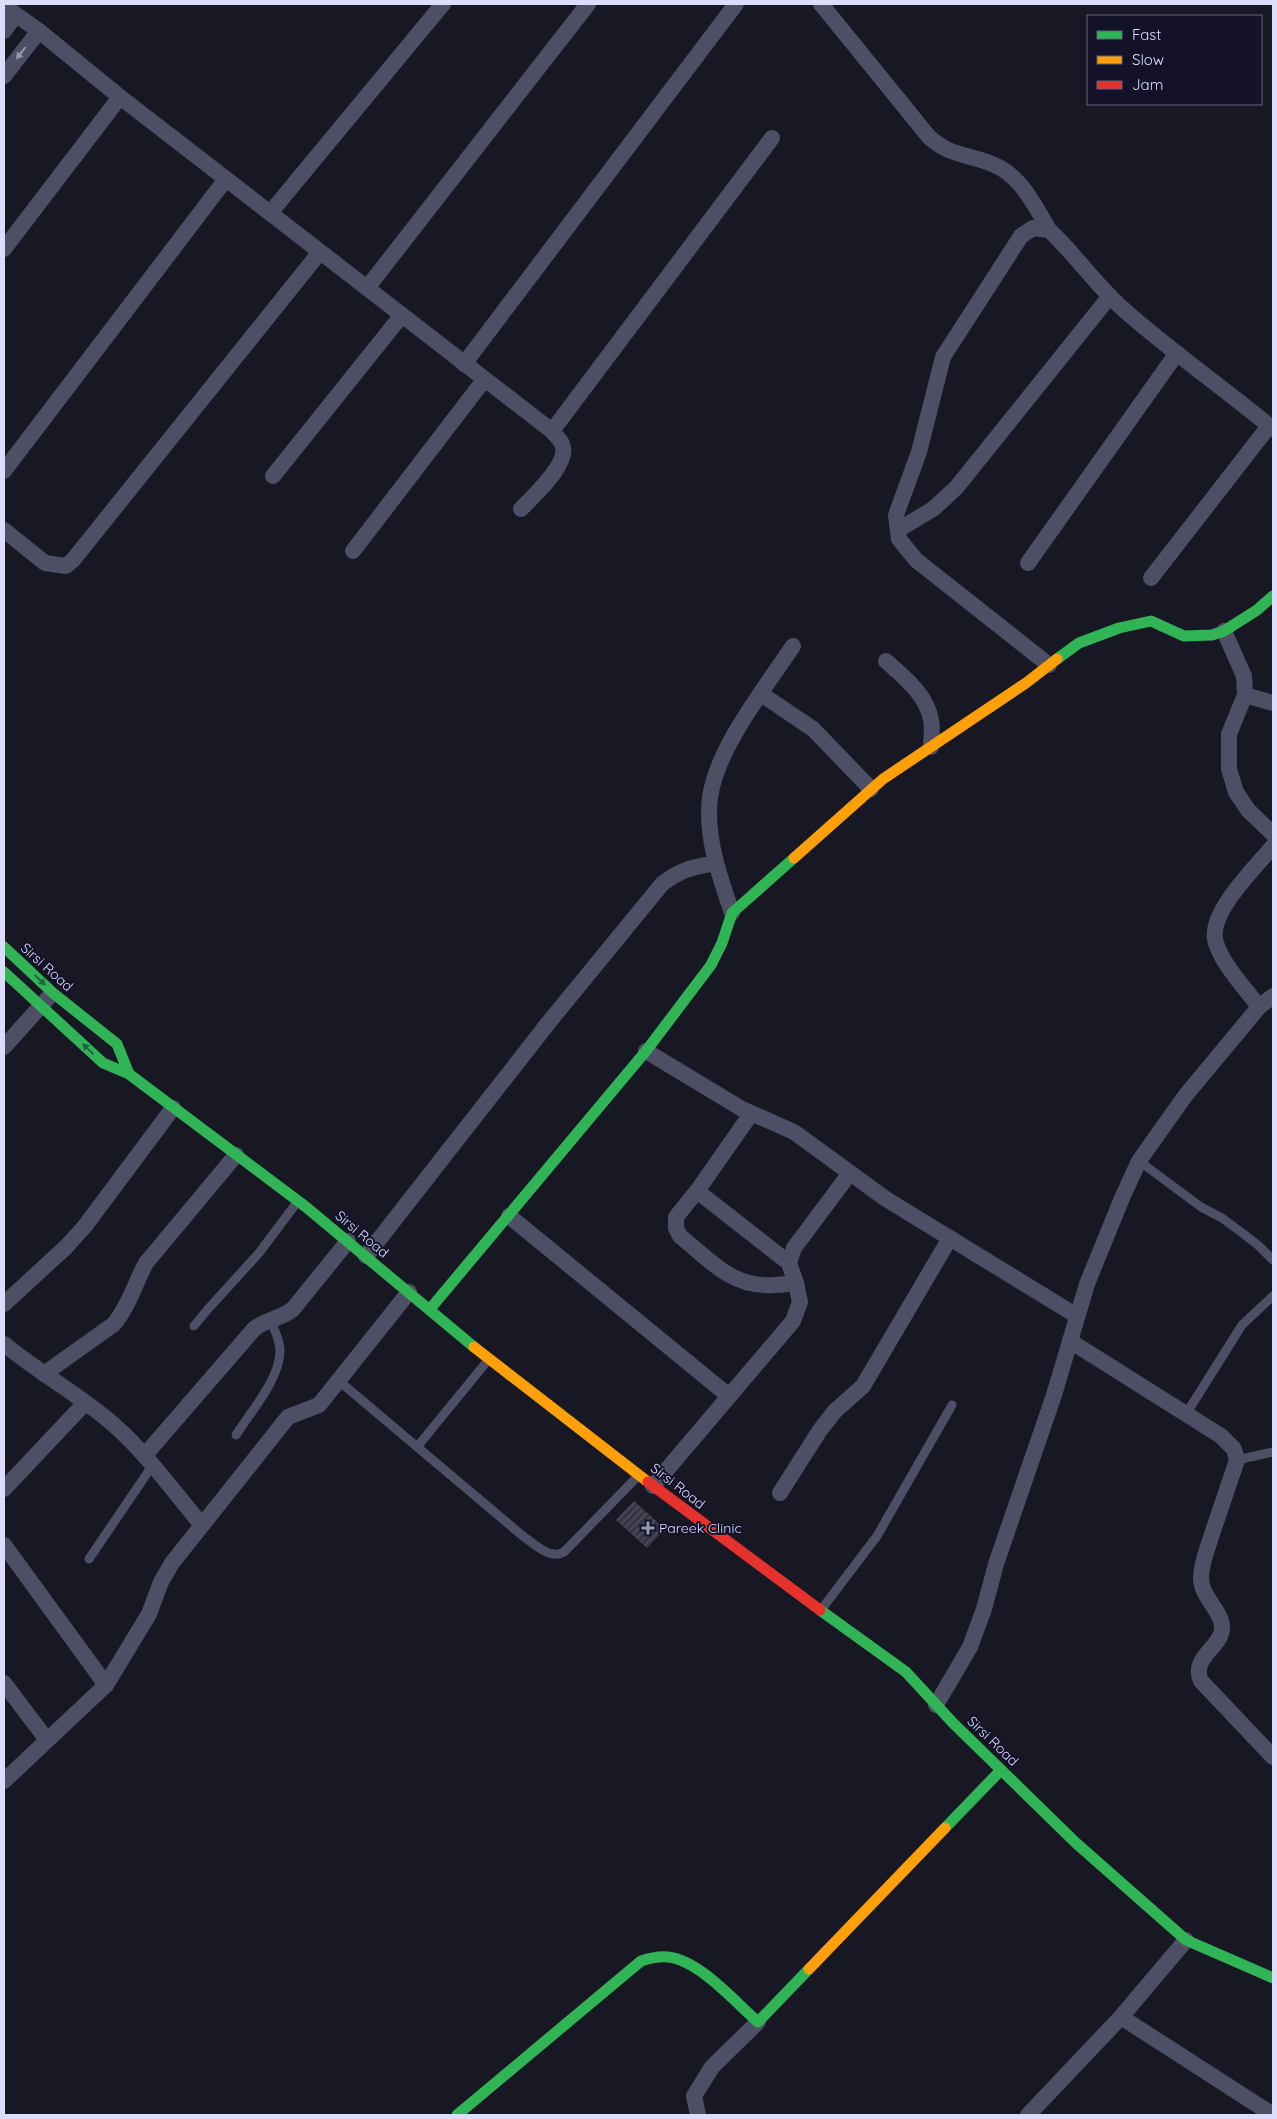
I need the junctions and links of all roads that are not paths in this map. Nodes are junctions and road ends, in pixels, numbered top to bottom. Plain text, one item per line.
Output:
1 (443, 4) edge
2 (588, 4) edge
3 (736, 4) edge
4 (821, 4) edge
5 (10, 11) edge
6 (4, 31) edge
7 (39, 31) junction
8 (4, 76) edge
9 (120, 97) junction
10 (772, 138) dead end
11 (226, 179) junction
12 (270, 213) junction
13 (1049, 230) junction
14 (4, 249) edge
15 (320, 252) junction
16 (367, 288) junction
17 (1110, 296) junction
18 (402, 315) junction
19 (1177, 353) junction
20 (464, 364) junction
21 (484, 380) junction
22 (1271, 428) edge
23 (552, 431) junction
24 (4, 471) edge
25 (273, 476) dead end
26 (521, 509) dead end
27 (4, 530) edge
28 (898, 530) junction
29 (353, 551) dead end
30 (1028, 563) dead end
31 (1151, 578) dead end
32 (1273, 596) edge
33 (1224, 631) junction
34 (793, 646) dead end
35 (886, 661) dead end
36 (1050, 665) junction
37 (761, 694) junction
38 (1245, 695) junction
39 (1273, 703) edge
40 (931, 747) junction
41 (871, 789) junction
42 (1273, 834) edge
43 (1273, 846) edge
44 (716, 864) junction
45 (732, 913) junction
46 (4, 947) edge
47 (4, 972) edge
48 (53, 993) junction
49 (1273, 996) edge
50 (42, 1006) junction
51 (1259, 1007) junction
52 (4, 1047) edge
53 (646, 1051) junction
54 (129, 1074) junction
55 (173, 1108) junction
56 (751, 1114) junction
57 (236, 1155) junction
58 (1139, 1161) junction
59 (850, 1173) junction
60 (697, 1191) junction
61 (298, 1201) junction
62 (510, 1216) junction
63 (950, 1238) junction
64 (348, 1241) junction
65 (366, 1256) junction
66 (1273, 1260) edge
67 (788, 1263) junction
68 (796, 1283) junction
69 (409, 1292) junction
70 (1273, 1296) edge
71 (4, 1304) edge
72 (430, 1309) junction
73 (1077, 1316) junction
74 (270, 1319) junction
75 (194, 1326) dead end
76 (1070, 1341) junction
77 (4, 1344) edge
78 (489, 1359) junction
79 (44, 1374) junction
80 (339, 1381) junction
81 (729, 1396) junction
82 (85, 1403) junction
83 (952, 1405) dead end
84 (1186, 1414) junction
85 (236, 1435) dead end
86 (417, 1446) junction
87 (1273, 1452) edge
88 (149, 1460) junction
89 (1237, 1460) junction
90 (639, 1475) junction
91 (653, 1486) junction
92 (4, 1489) edge
93 (780, 1493) dead end
94 (202, 1525) junction
95 (4, 1545) edge
96 (89, 1559) dead end
97 (820, 1610) junction
98 (4, 1683) edge
99 (106, 1685) junction
100 (936, 1706) junction
101 (47, 1740) junction
102 (1273, 1757) edge
103 (1001, 1770) junction
104 (4, 1781) edge
105 (1186, 1940) junction
106 (1273, 1978) edge
107 (1121, 2017) junction
108 (758, 2022) junction
109 (457, 2115) edge
110 (698, 2115) edge
111 (1028, 2115) edge
112 (1273, 2115) edge

1 - 12 street
2 - 16 street
3 - 20 street
4 - 13 street
5 - 6 street
5 - 7 street
7 -> 8 street
7 - 9 street
9 - 11 street
9 - 14 street
10 - 23 street
11 - 12 street
11 - 24 street
12 - 15 street
13 - 17 street
13 - 28 street
15 - 16 street
15 - 27 street
16 - 18 street
17 - 19 street
17 - 28 street
18 - 20 street
18 - 25 street
19 - 22 street
19 - 30 street
20 - 21 street
21 - 23 street
21 - 29 street
22 - 31 street
23 - 26 street
28 - 36 street
32 - 33 street
33 - 36 street
33 - 38 street
34 - 37 street
35 - 40 street
36 - 40 street
37 - 41 street
37 - 44 street
38 - 39 street
38 - 42 street
40 - 41 street
41 - 45 street
43 - 51 street
44 - 45 street
44 - 65 street
45 - 53 street
46 -> 48 street, Sirsi Road
47 - 50 street, Sirsi Road
48 - 50 street
48 - 54 street, Sirsi Road
49 - 51 street
50 - 52 street
54 -> 50 street, Sirsi Road
51 - 58 street
53 - 56 street
53 - 62 street
54 - 55 street, Sirsi Road
55 - 57 street, Sirsi Road
55 - 71 street
56 - 59 street
56 - 60 street
57 - 61 street, Sirsi Road
57 - 79 street
58 - 66 lane
58 - 73 street
59 - 63 street
59 - 67 street
60 - 67 street
60 - 68 street
61 - 64 street, Sirsi Road
61 - 75 lane
62 - 72 street
62 - 81 street
63 - 73 street
63 - 93 street
64 - 65 street, Sirsi Road
64 - 74 street
65 - 69 street, Sirsi Road
67 - 68 street
68 - 81 street
69 - 72 street, Sirsi Road
69 - 80 street
70 - 84 lane
72 - 78 street, Sirsi Road
73 - 76 street
74 - 85 lane
74 - 88 street
76 - 84 street
76 - 100 street
77 - 79 street
78 - 86 lane
78 - 90 street, Sirsi Road
79 - 82 street
80 - 86 lane
80 - 94 street
81 - 91 street
82 - 88 street
82 - 92 street
83 - 97 lane
84 - 89 street
86 - 90 lane
87 - 89 lane
88 - 94 street
88 - 96 lane
89 - 102 street
90 - 91 street, Sirsi Road
91 - 97 street, Sirsi Road
94 - 99 street
95 - 99 street
97 - 100 street, Sirsi Road
98 - 101 street
99 - 101 street
100 - 103 street, Sirsi Road
101 - 104 street
103 - 105 street, Sirsi Road
103 - 108 street
105 - 106 street, Sirsi Road
105 - 107 street
107 - 111 street
107 - 112 street
108 - 109 street
108 - 110 street

